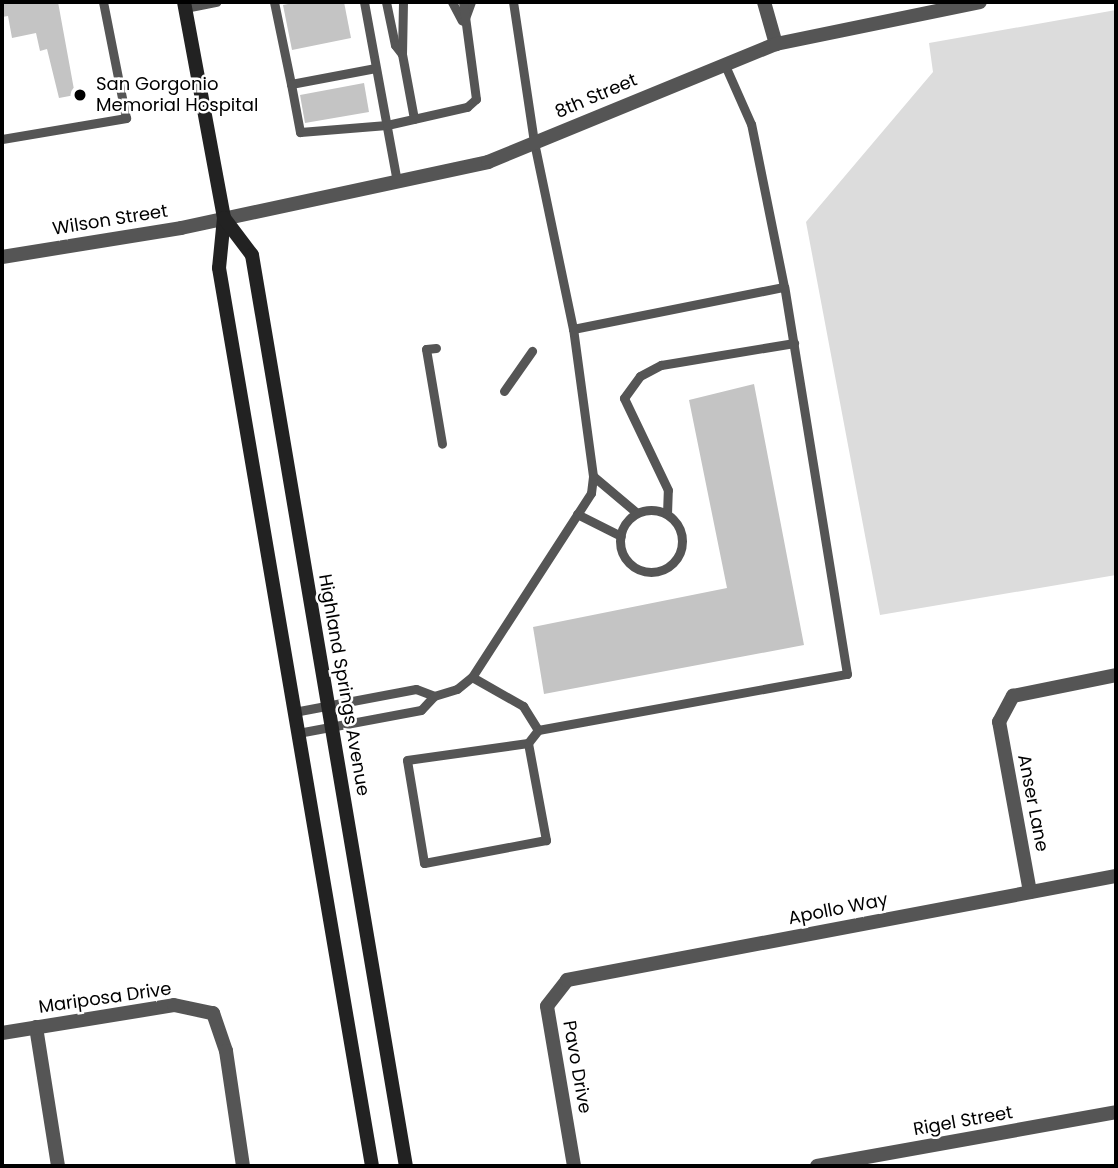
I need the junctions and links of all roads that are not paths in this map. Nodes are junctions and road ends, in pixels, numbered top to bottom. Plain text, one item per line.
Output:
1 (103, 2) edge
2 (216, 2) edge
3 (274, 2) edge
4 (364, 2) edge
5 (386, 2) edge
6 (404, 2) edge
7 (452, 2) edge
8 (463, 2) edge
9 (471, 2) edge
10 (513, 2) edge
11 (764, 2) edge
12 (980, 2) edge
13 (184, 5) edge
14 (463, 22) junction
15 (776, 44) junction
16 (402, 54) junction
17 (724, 63) junction
18 (376, 68) junction
19 (291, 84) junction
20 (414, 119) junction
21 (387, 125) junction
22 (2, 139) edge
23 (534, 142) junction
24 (397, 181) junction
25 (224, 218) junction
26 (2, 257) edge
27 (784, 287) junction
28 (573, 329) junction
29 (793, 343) junction
30 (436, 348) dead end
31 (532, 351) dead end
32 (504, 391) dead end
33 (442, 444) dead end
34 (593, 476) junction
35 (637, 513) junction
36 (578, 514) junction
37 (667, 514) junction
38 (621, 536) junction
39 (1116, 675) edge
40 (472, 677) junction
41 (434, 696) junction
42 (329, 706) junction
43 (294, 712) junction
44 (332, 726) junction
45 (538, 730) junction
46 (298, 733) junction
47 (528, 743) junction
48 (1116, 876) edge
49 (1030, 892) junction
50 (567, 980) joint
51 (36, 1027) junction
52 (2, 1033) edge
53 (1116, 1112) edge
54 (58, 1166) edge
55 (243, 1166) edge
56 (372, 1166) edge
57 (406, 1166) edge
58 (574, 1166) edge
59 (817, 1166) edge

1 - 22 lane
2 - 13 lane
3 - 19 lane
4 - 18 lane
5 - 16 lane
6 - 16 lane
7 - 14 lane
8 - 14 lane
9 - 14 lane
10 - 23 lane
11 - 15 street
12 - 15 street, 8th Street
13 - 25 main road, Highland Springs Avenue
14 - 20 lane
15 - 17 street, 8th Street
16 - 20 lane
17 - 23 street, 8th Street
17 - 27 lane
18 - 19 lane
18 - 21 lane
19 - 21 lane
20 - 21 lane
21 - 24 lane
23 - 24 street, 8th Street
23 - 28 lane
24 - 25 street, 8th Street
25 - 26 street, Wilson Street
25 - 42 main road, Highland Springs Avenue
25 - 43 main road, Highland Springs Avenue
27 - 28 lane
27 - 29 lane
28 - 34 lane
29 - 37 lane
29 - 45 lane
30 - 33 lane
31 - 32 lane
34 - 35 lane
34 - 36 lane
35 - 37 lane
35 - 38 lane
36 - 38 lane
36 - 40 lane
37 - 38 lane
39 - 49 street, Anser Lane
40 - 41 lane
40 - 45 lane
41 - 42 lane
41 - 44 lane
42 - 43 lane
42 - 44 main road, Highland Springs Avenue
43 - 46 main road, Highland Springs Avenue
44 - 46 lane
44 - 57 main road, Highland Springs Avenue
45 - 47 lane
46 - 56 main road, Highland Springs Avenue
47 - 47 lane
48 - 49 street, Apollo Way
49 - 50 street, Apollo Way
50 - 58 street, Pavo Drive
51 - 52 street, Mariposa Drive
51 - 54 street
51 - 55 street, Mariposa Drive
53 - 59 street, Rigel Street

